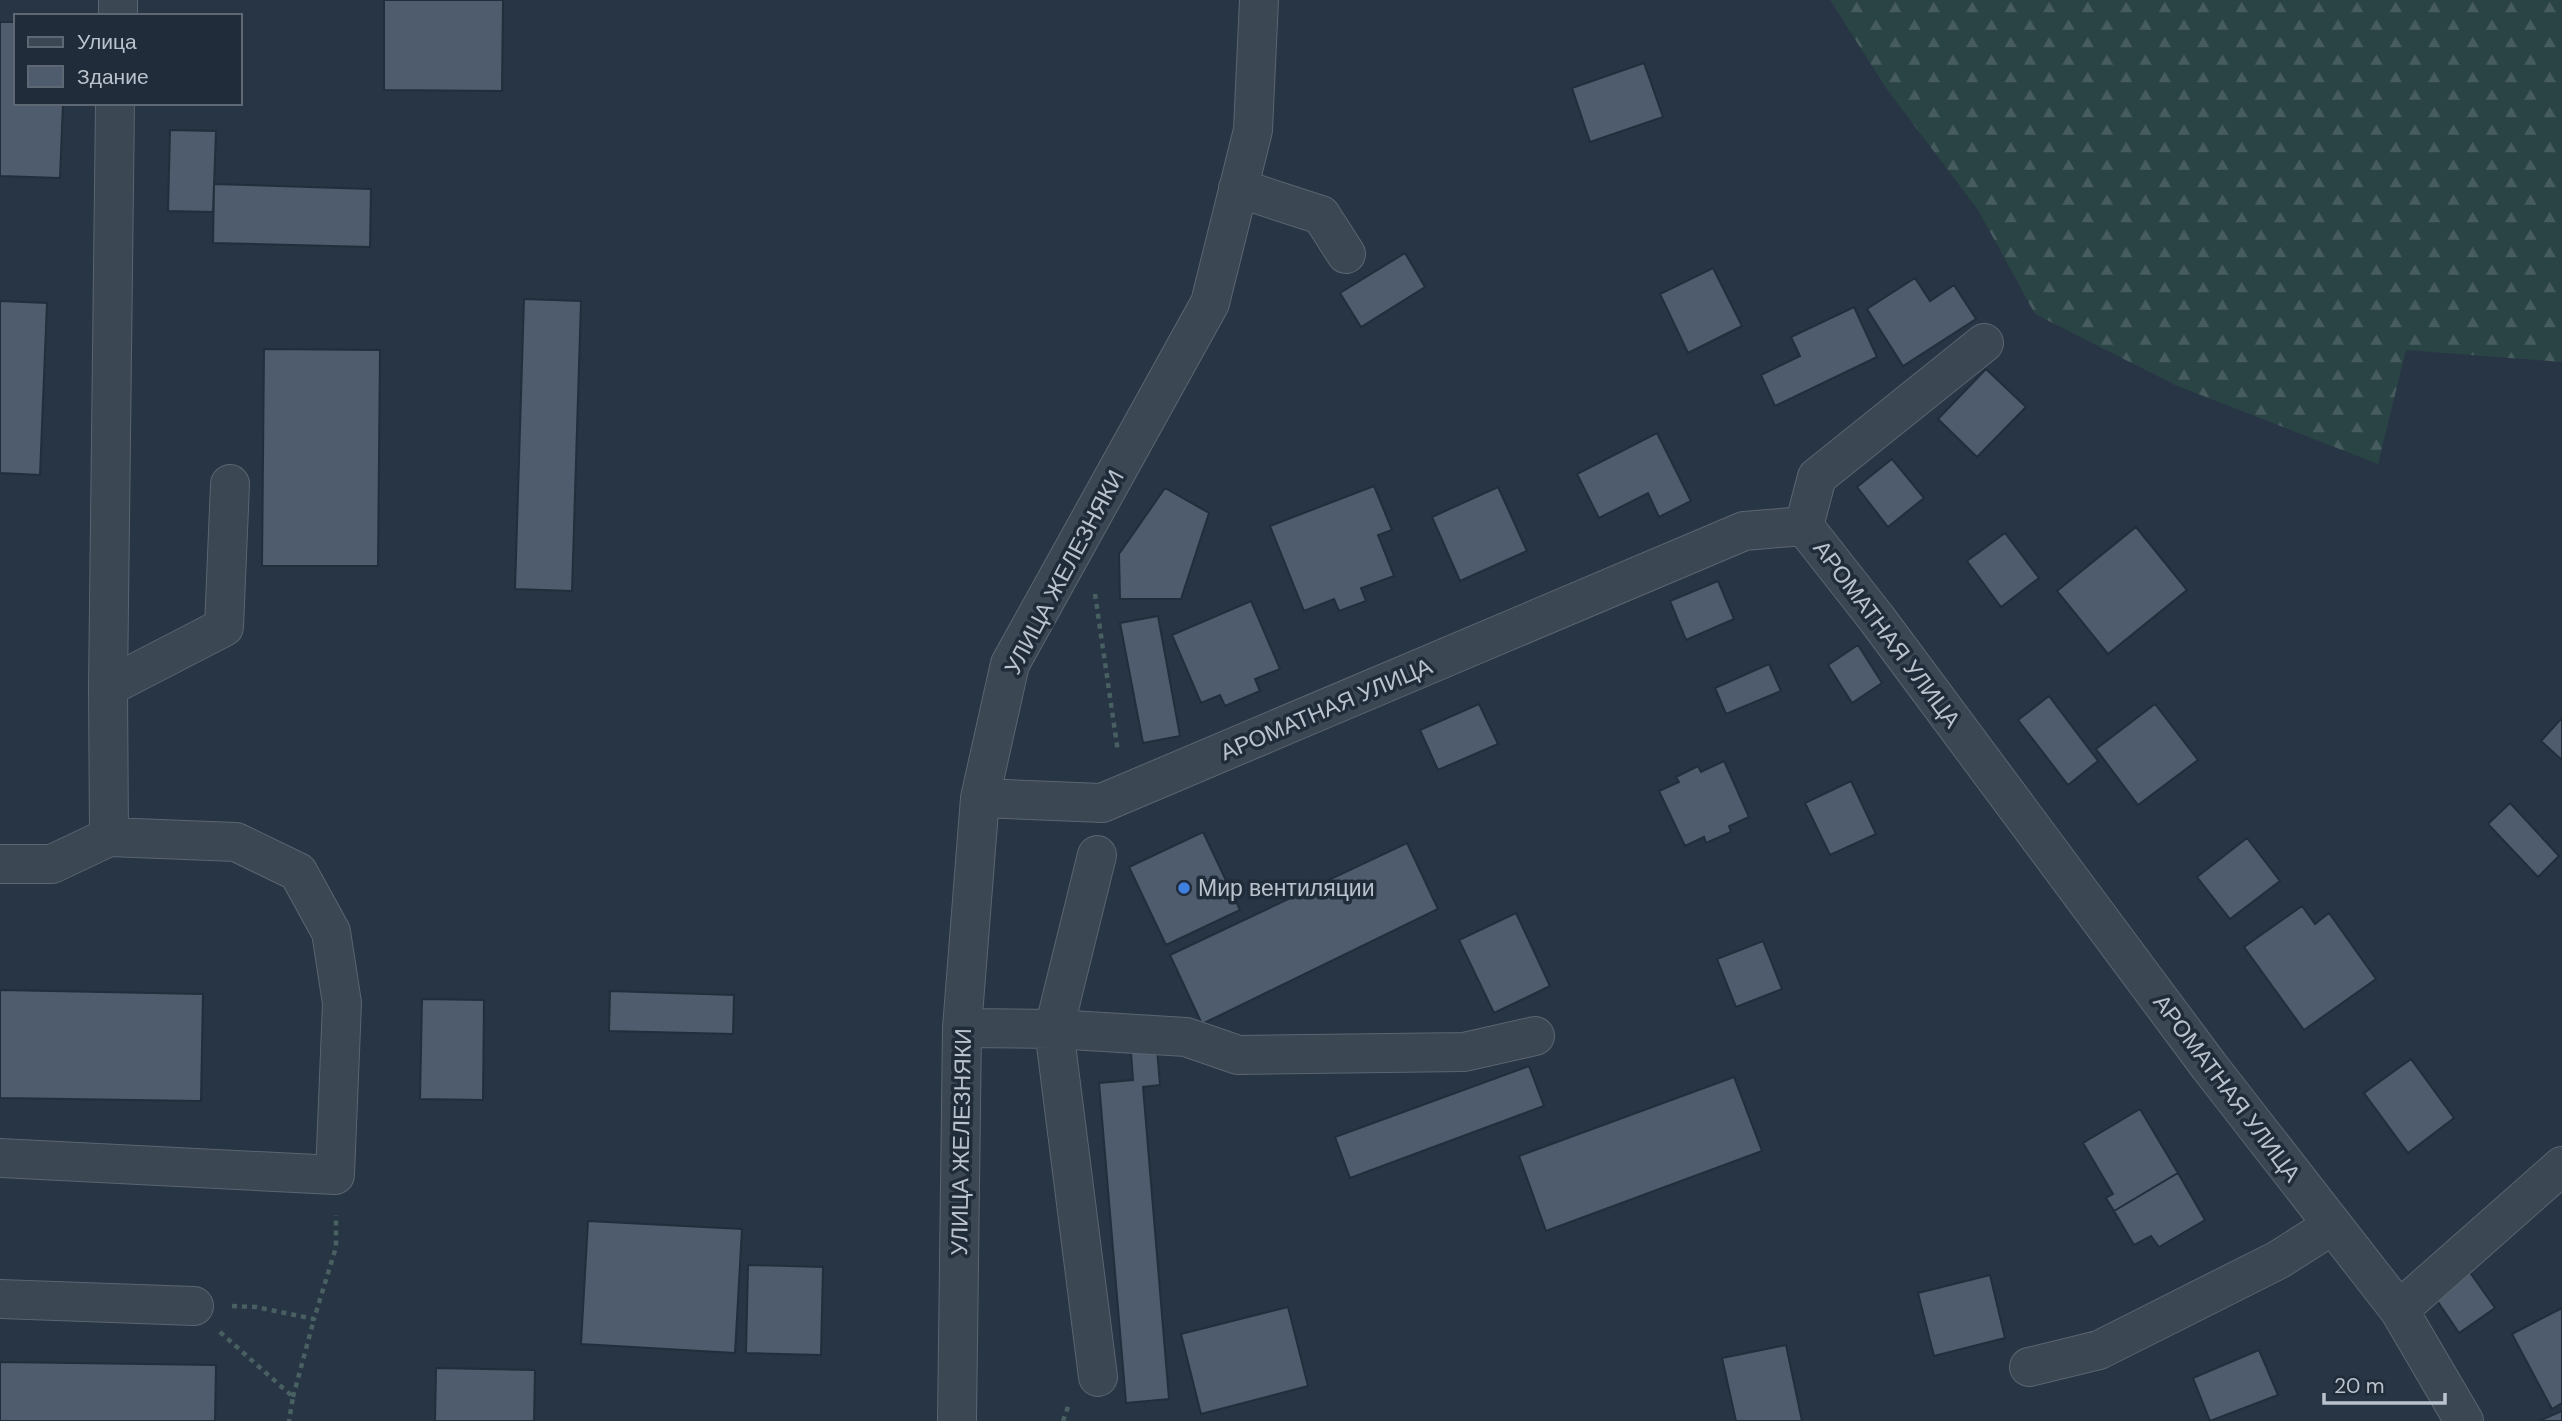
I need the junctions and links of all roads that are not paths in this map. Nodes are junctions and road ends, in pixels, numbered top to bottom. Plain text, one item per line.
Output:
1 (1259, 0) edge
2 (115, 105) edge
3 (1238, 188) junction
4 (1346, 254) dead end
5 (1984, 343) dead end
6 (229, 484) dead end
7 (1804, 526) junction
8 (108, 687) junction
9 (980, 798) junction
10 (109, 837) junction
11 (1097, 855) dead end
12 (0, 864) edge
13 (962, 1028) junction
14 (1054, 1029) junction
15 (1535, 1036) dead end
16 (0, 1158) edge
17 (2562, 1166) edge
18 (2333, 1225) junction
19 (0, 1299) edge
20 (194, 1306) road end
21 (2399, 1310) junction
22 (2029, 1367) dead end
23 (1098, 1377) dead end
24 (957, 1421) edge
25 (2464, 1421) edge

1 - 3 street, УЛИЦА ЖЕЛЕЗНЯКИ
2 - 8 street
3 - 4 street
3 - 9 street, УЛИЦА ЖЕЛЕЗНЯКИ
5 - 7 street
6 - 8 street
7 - 9 street, АРОМАТНАЯ УЛИЦА
7 - 18 street, АРОМАТНАЯ УЛИЦА
8 - 10 street
9 - 13 street, УЛИЦА ЖЕЛЕЗНЯКИ
10 - 12 street
10 - 16 street
11 - 14 street
13 - 14 street
13 - 24 street, УЛИЦА ЖЕЛЕЗНЯКИ
14 - 15 street
14 - 23 street
17 - 21 street
18 - 21 street, АРОМАТНАЯ УЛИЦА
18 - 22 street
19 - 20 street
21 - 25 street, АРОМАТНАЯ УЛИЦА

